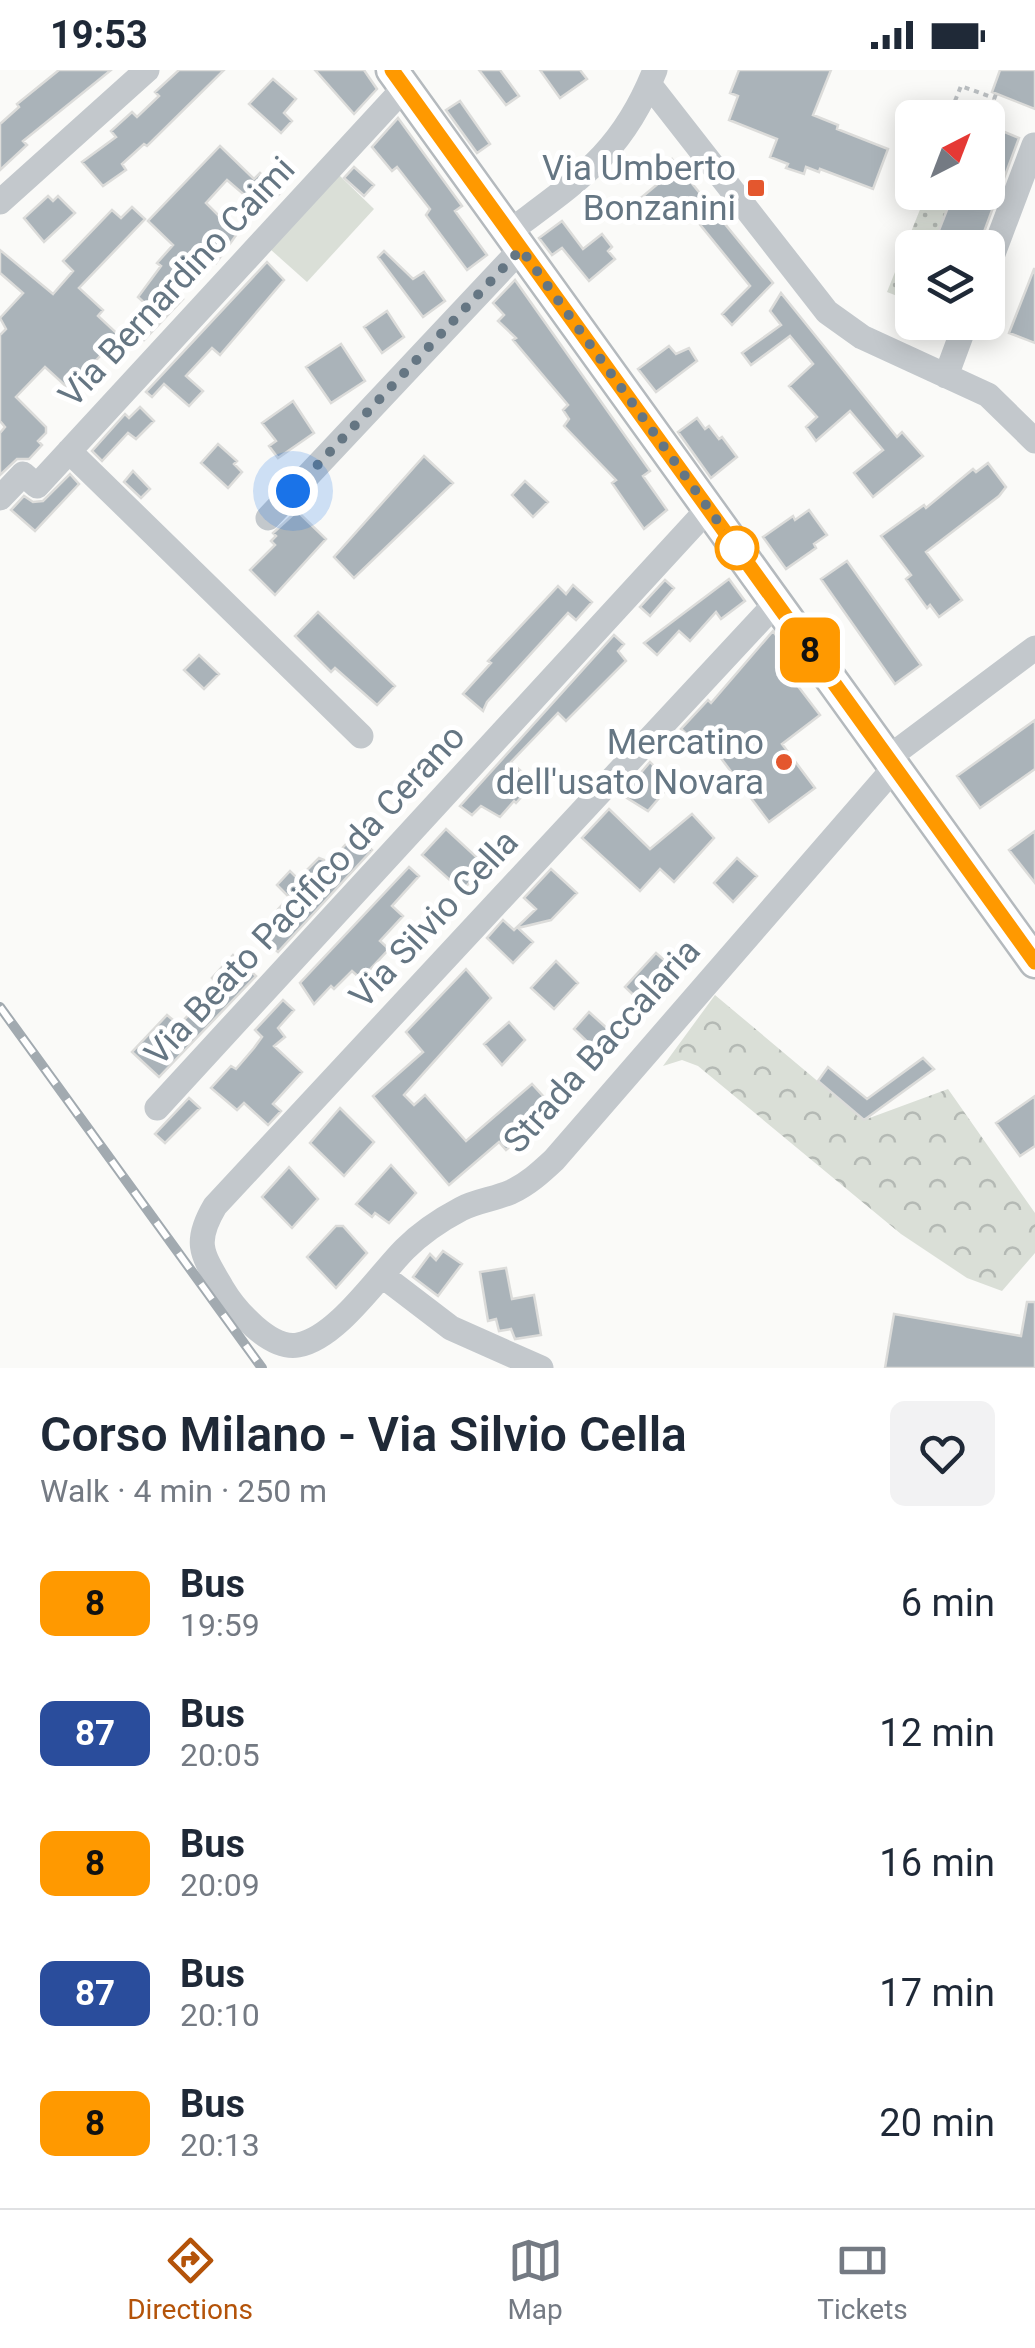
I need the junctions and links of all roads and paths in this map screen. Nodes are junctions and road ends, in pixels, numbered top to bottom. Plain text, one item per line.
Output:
1 (144, 71) edge
2 (652, 77) edge
3 (398, 79) edge
4 (956, 100) edge
5 (993, 100) edge
6 (1034, 146) edge
7 (0, 202) edge
8 (1002, 230) edge
9 (515, 241) junction
10 (959, 340) edge
11 (946, 376) junction
12 (1035, 441) edge
13 (69, 451) junction
14 (0, 498) edge
15 (708, 509) junction
16 (268, 518) dead end
17 (776, 602) junction
18 (1035, 648) edge
19 (362, 736) dead end
20 (891, 763) junction
21 (1035, 962) edge
22 (157, 1108) dead end
23 (383, 1276) junction
24 (229, 1300) joint
25 (541, 1368) edge

1 - 7 street
2 - 9 street
2 - 11 street
3 - 9 main road
3 - 13 street, Via Bernardino Caimi
4 - 5 path
6 - 8 street
9 - 15 main road
9 - 16 street
10 - 11 street
11 - 12 street
13 - 14 street, Via Bernardino Caimi
13 - 19 street
15 - 17 main road
15 - 22 street, Via Beato Pacifico da Cerano
17 - 20 main road
17 - 24 street, Via Silvio Cella
18 - 20 street, Strada Baccalaria
20 - 21 main road
20 - 23 street, Strada Baccalaria
23 - 24 street, Strada Baccalaria
23 - 25 street

